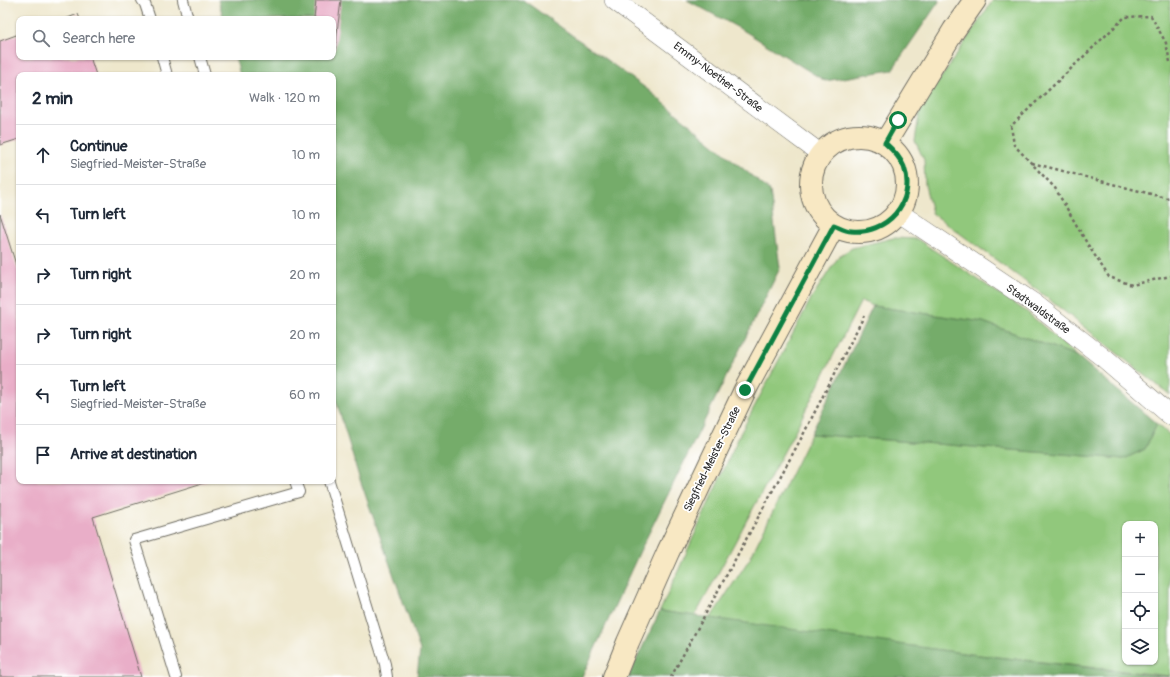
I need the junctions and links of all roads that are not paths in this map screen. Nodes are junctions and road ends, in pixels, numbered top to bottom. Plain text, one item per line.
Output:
1 (142, 0) edge
2 (182, 0) edge
3 (614, 0) edge
4 (974, 0) edge
5 (149, 16) edge
6 (187, 16) edge
7 (163, 60) edge
8 (201, 60) edge
9 (166, 72) edge
10 (204, 72) edge
11 (885, 143) junction
12 (821, 154) junction
13 (898, 212) junction
14 (834, 225) junction
15 (1170, 415) edge
16 (297, 484) edge
17 (330, 484) edge
18 (176, 677) edge
19 (387, 677) edge
20 (614, 677) edge

1 - 5 lane
2 - 6 lane
3 - 12 street, Emmy-Noether-Straße
4 - 11 street
7 - 9 lane
8 - 10 lane
11 - 12 street
11 - 13 street
12 - 14 street
13 - 14 street
13 - 15 street, Stadtwaldstraße
14 - 20 street, Siegfried-Meister-Straße
16 - 18 lane
17 - 19 lane

